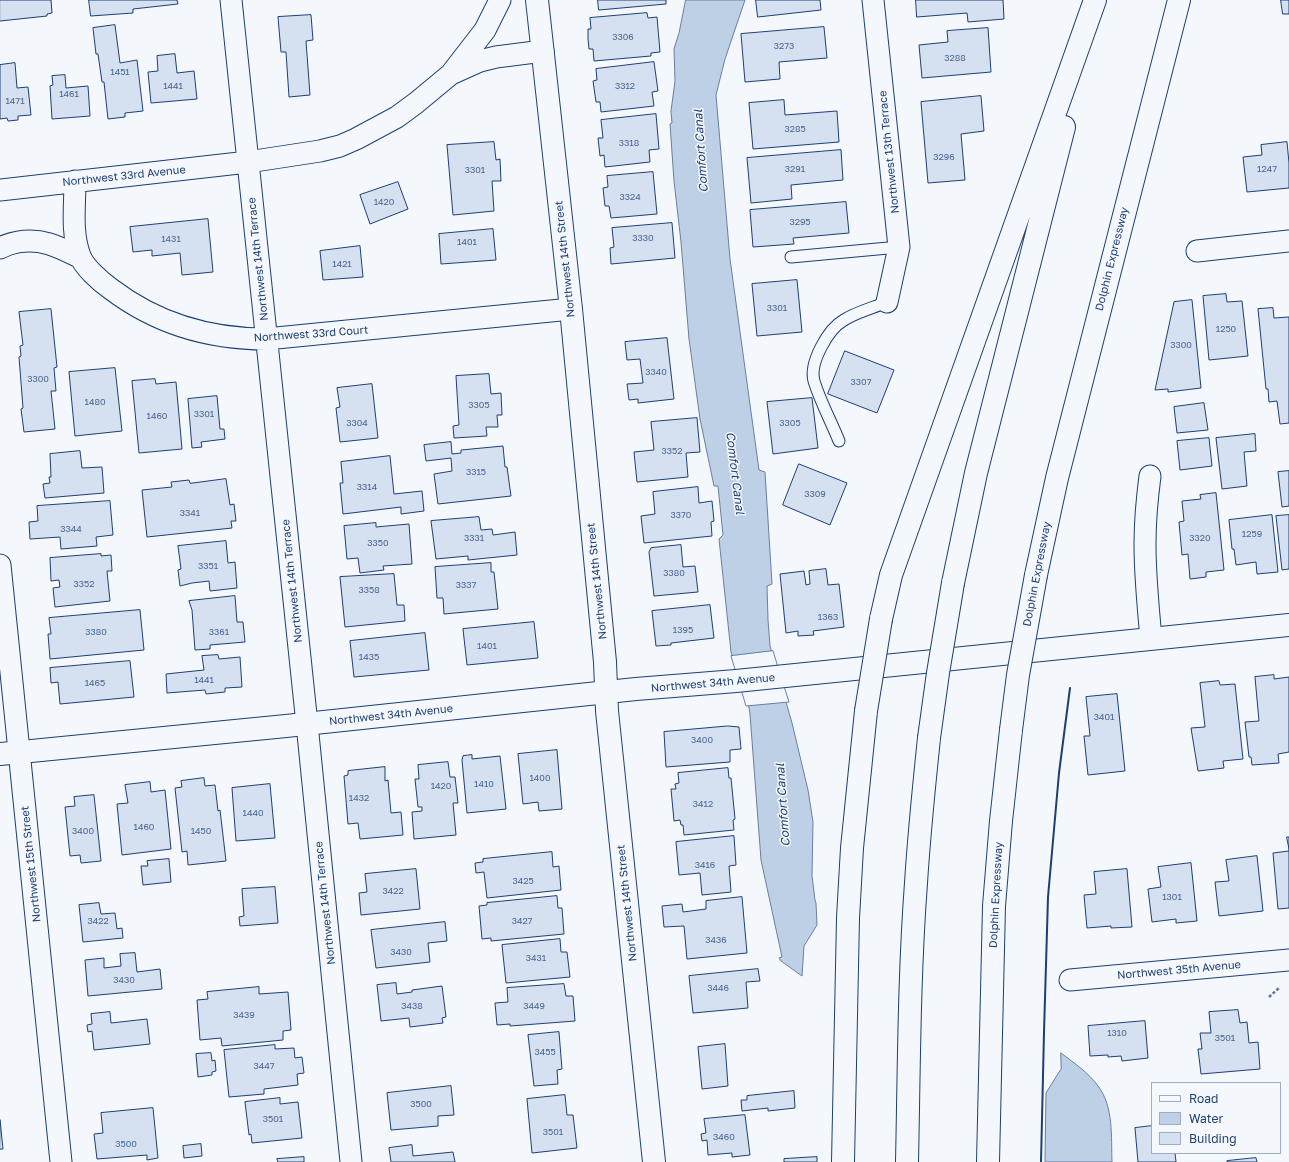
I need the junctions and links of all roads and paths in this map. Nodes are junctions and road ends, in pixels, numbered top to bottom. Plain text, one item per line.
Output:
1 (231, 0) edge
2 (500, 0) edge
3 (537, 0) edge
4 (873, 0) edge
5 (1096, 0) edge
6 (1179, 0) edge
7 (542, 51) junction
8 (451, 74) junction
9 (248, 162) junction
10 (75, 181) junction
11 (0, 190) edge
12 (1289, 241) edge
13 (899, 247) junction
14 (0, 248) edge
15 (1198, 251) dead end
16 (81, 258) junction
17 (791, 258) dead end
18 (887, 302) joint
19 (571, 309) junction
20 (266, 339) junction
21 (839, 441) dead end
22 (1150, 476) dead end
23 (0, 565) edge
24 (1289, 625) edge
25 (1151, 638) junction
26 (607, 693) junction
27 (307, 724) junction
28 (9, 753) edge
29 (1289, 960) edge
30 (1070, 980) dead end
31 (1279, 988) dead end
32 (1269, 997) dead end
33 (989, 1127) junction
34 (61, 1162) edge
35 (351, 1162) edge
36 (654, 1162) edge
37 (843, 1162) edge
38 (907, 1162) edge
39 (988, 1162) edge
40 (993, 1162) edge

1 - 9 street, Northwest 14th Terrace
2 - 8 street
3 - 7 main road, Northwest 14th Street
4 - 13 street, Northwest 13th Terrace
5 - 37 main road, bridge
5 - 38 main road, bridge
6 - 33 main road, Dolphin Expressway, bridge
7 - 8 street
7 - 19 main road, Northwest 14th Street
8 - 9 street, Northwest 33rd Avenue
9 - 10 street, Northwest 33rd Avenue
9 - 20 street, Northwest 14th Terrace
10 - 11 street, Northwest 33rd Avenue
10 - 16 street, Northwest 33rd Court
12 - 15 street
13 - 17 lane
13 - 18 street, Northwest 13th Terrace
14 - 16 street
16 - 20 street, Northwest 33rd Court
18 - 21 lane
19 - 20 street, Northwest 33rd Court
19 - 26 main road, Northwest 14th Street
20 - 27 street, Northwest 14th Terrace
22 - 25 street
23 - 28 street, Northwest 15th Street
24 - 25 main road, Northwest 34th Avenue
25 - 26 main road, Northwest 34th Avenue
26 - 27 main road, Northwest 34th Avenue
26 - 36 main road, Northwest 14th Street
27 - 28 main road, Northwest 34th Avenue
27 - 35 street, Northwest 14th Terrace
28 - 34 street, Northwest 15th Street
29 - 30 street, Northwest 35th Avenue
31 - 32 path
33 - 39 main road, Dolphin Expressway
33 - 40 main road

